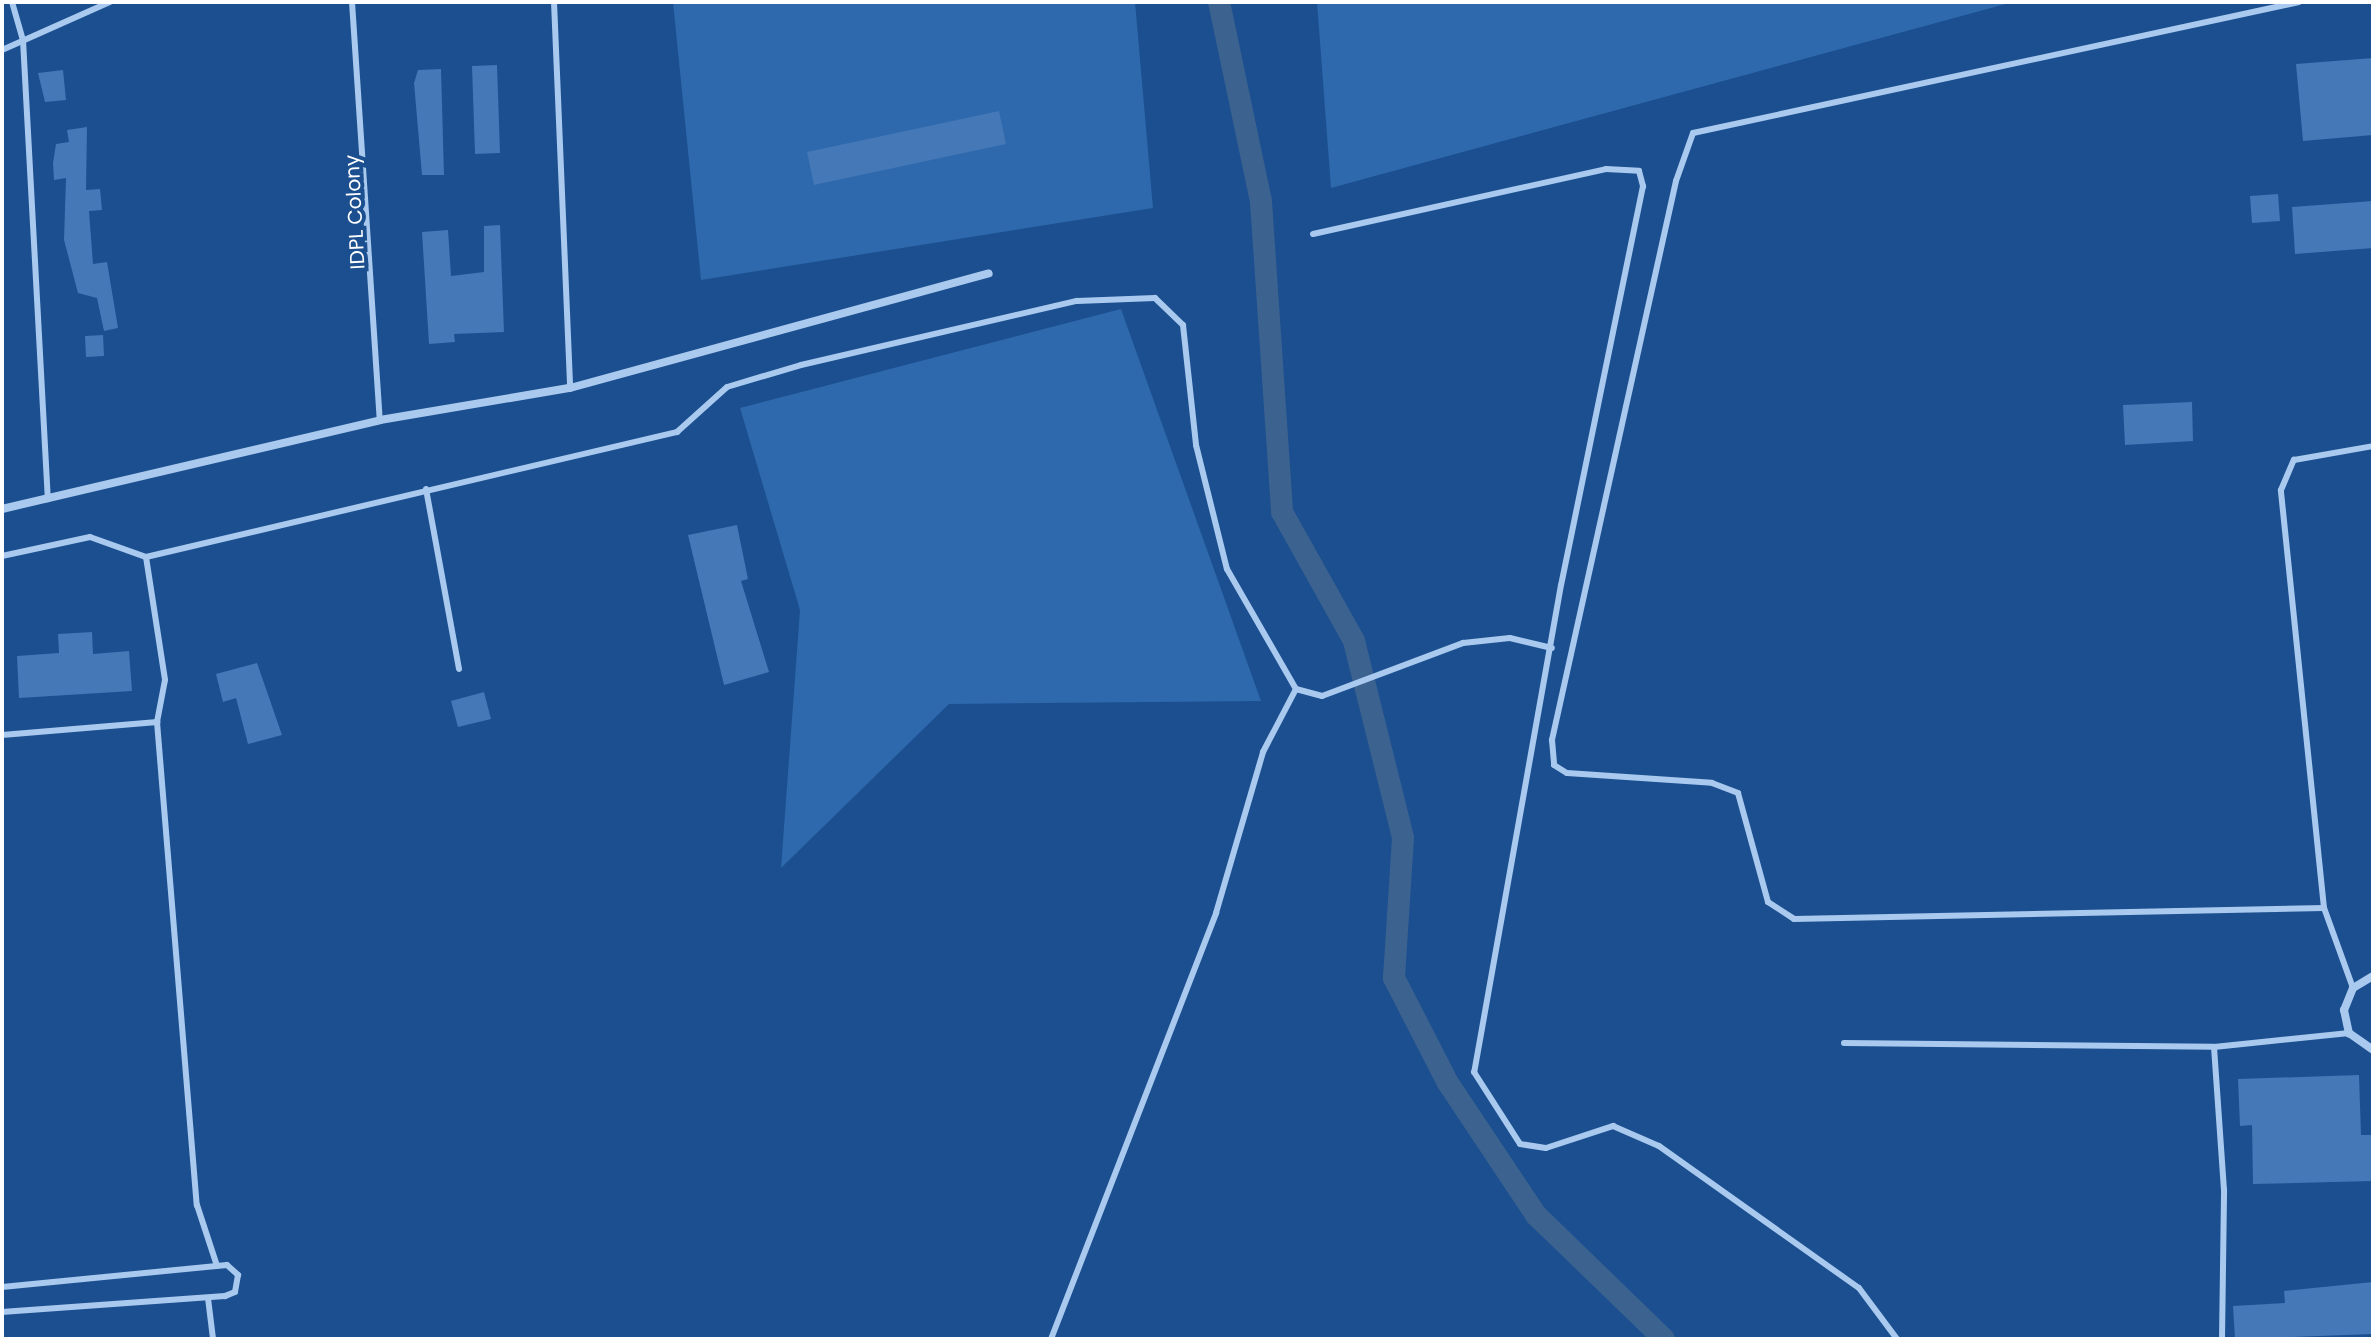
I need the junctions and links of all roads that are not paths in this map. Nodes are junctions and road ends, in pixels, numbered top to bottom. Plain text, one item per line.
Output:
1 (12, 2) edge
2 (110, 2) edge
3 (352, 2) edge
4 (554, 2) edge
5 (2299, 2) edge
6 (23, 40) junction
7 (2, 50) edge
8 (1313, 234) dead end
9 (989, 273) dead end
10 (570, 388) junction
11 (380, 420) junction
12 (2373, 446) edge
13 (426, 489) junction
14 (48, 499) junction
15 (2, 509) edge
16 (2, 556) edge
17 (146, 557) junction
18 (1552, 648) junction
19 (459, 669) dead end
20 (1296, 689) junction
21 (157, 722) junction
22 (2, 735) edge
23 (2324, 908) junction
24 (2373, 976) edge
25 (2353, 988) junction
26 (2349, 1033) junction
27 (1844, 1043) dead end
28 (2214, 1047) junction
29 (2373, 1050) edge
30 (217, 1266) junction
31 (2, 1287) edge
32 (208, 1298) junction
33 (2, 1312) edge
34 (213, 1339) edge
35 (1051, 1339) edge
36 (1897, 1339) edge
37 (2222, 1339) edge

1 - 6 lane
2 - 6 lane
3 - 11 lane, IDPL Colony
4 - 10 lane
5 - 23 lane
6 - 7 lane
6 - 14 lane
8 - 18 lane
9 - 10 street
10 - 11 street
11 - 14 street
12 - 23 lane
13 - 17 lane
13 - 19 lane
13 - 20 lane
14 - 15 street
16 - 17 lane
17 - 21 lane
18 - 20 lane
18 - 36 lane
20 - 35 lane
21 - 22 lane
21 - 30 lane
23 - 25 lane
24 - 25 street
25 - 26 street
26 - 28 lane
26 - 29 street
27 - 28 lane
28 - 37 lane
30 - 31 lane
30 - 32 lane
32 - 33 lane
32 - 34 lane

